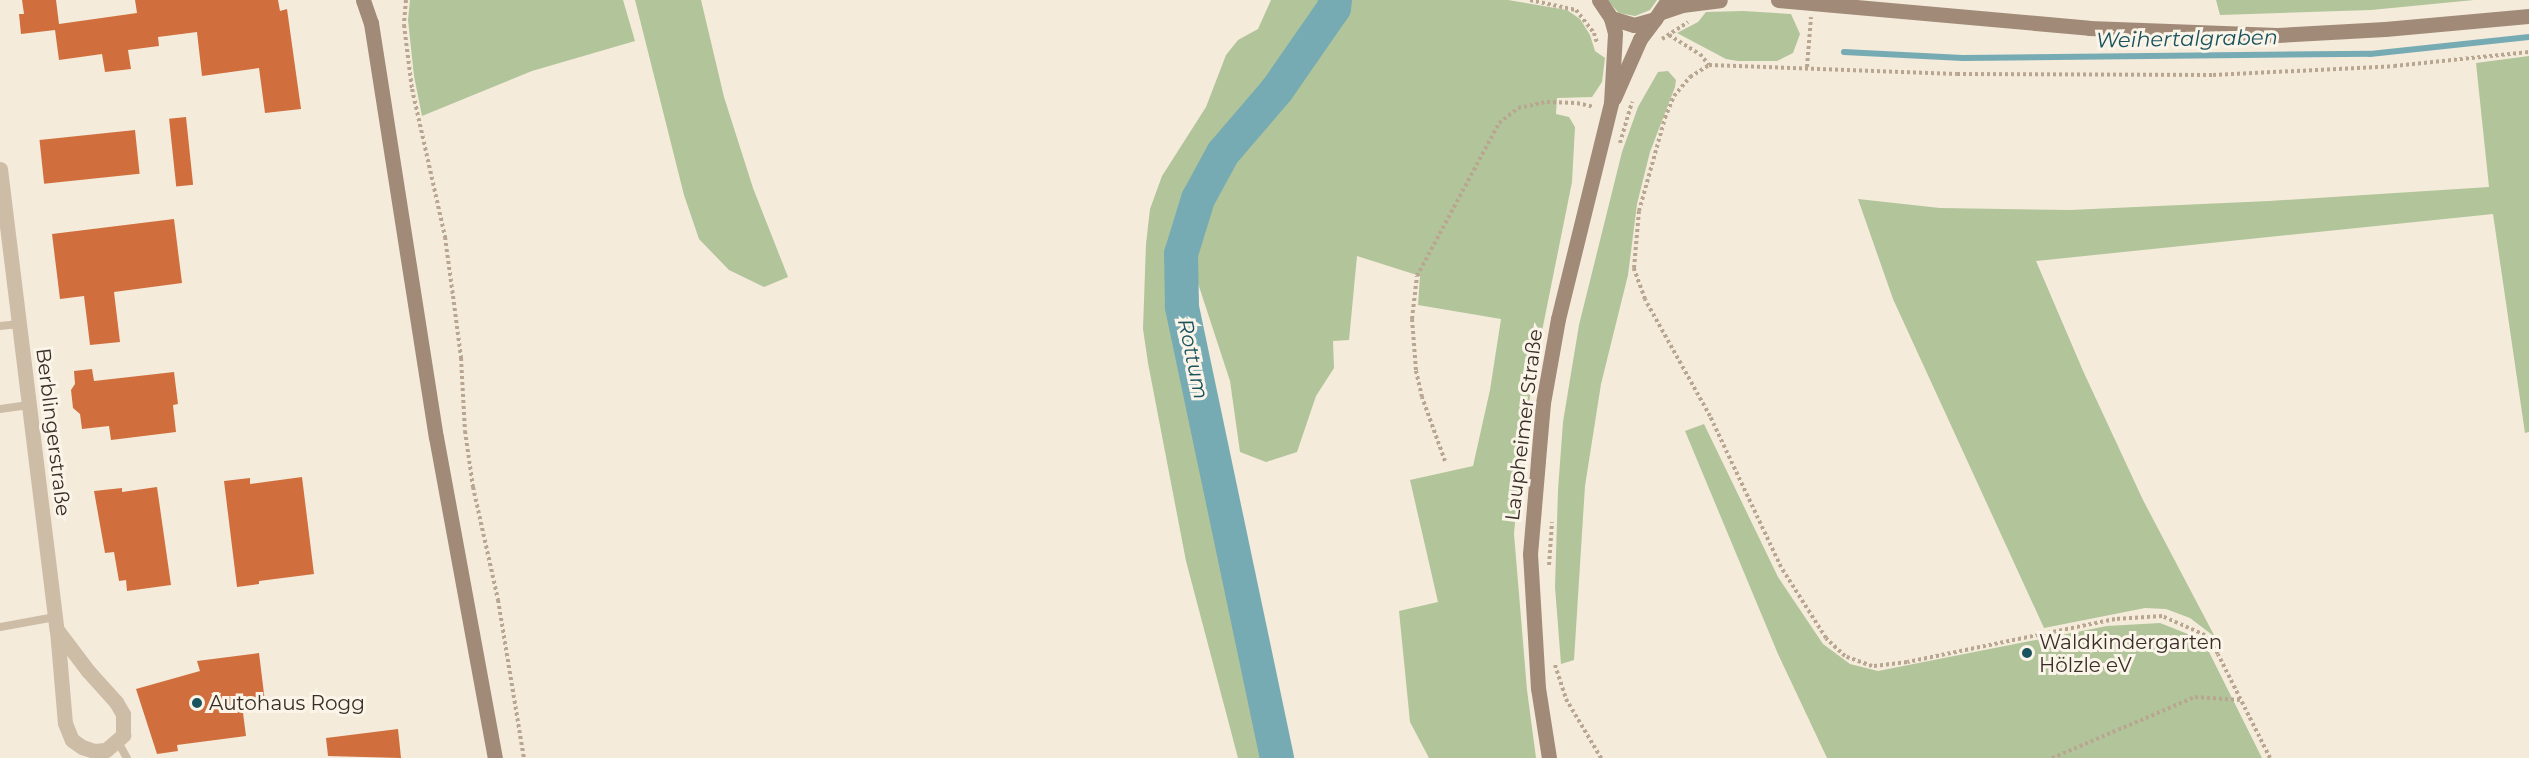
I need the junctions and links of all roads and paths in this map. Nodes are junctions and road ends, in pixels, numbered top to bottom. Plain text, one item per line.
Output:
1 (363, 0) edge
2 (373, 0) edge
3 (406, 0) edge
4 (1530, 0) edge
5 (1587, 0) edge
6 (1720, 0) edge
7 (1779, 0) edge
8 (1561, 2) edge
9 (1699, 3) junction
10 (1812, 4) junction
11 (1605, 10) edge
12 (1662, 10) edge
13 (2529, 16) edge
14 (371, 23) junction
15 (1669, 34) junction
16 (1658, 42) dead end
17 (2529, 52) edge
18 (1614, 55) junction
19 (1709, 64) junction
20 (1807, 67) junction
21 (1634, 95) dead end
22 (1610, 107) junction
23 (1619, 148) dead end
24 (0, 170) edge
25 (3, 225) edge
26 (19, 324) junction
27 (0, 326) edge
28 (29, 405) junction
29 (0, 409) edge
30 (1445, 461) dead end
31 (1552, 514) dead end
32 (1549, 570) dead end
33 (56, 623) junction
34 (0, 627) edge
35 (1554, 656) dead end
36 (2241, 700) junction
37 (118, 742) junction
38 (96, 755) edge
39 (127, 758) edge
40 (495, 758) edge
41 (524, 758) edge
42 (1550, 758) edge
43 (1601, 758) edge
44 (2052, 758) edge
45 (2271, 758) edge

1 - 14 street
2 - 14 street
3 - 41 path
4 - 8 path
5 - 11 street
6 - 9 street
7 - 10 street
8 - 18 path
9 - 12 street
9 - 15 path
10 - 13 street
10 - 20 path
11 - 12 street
11 - 18 street, Laupheimer Straße
12 - 22 street, Laupheimer Straße
14 - 40 street
15 - 16 path
15 - 19 path
17 - 20 path
18 - 22 street, Laupheimer Straße
19 - 20 path
19 - 36 path
21 - 23 path
22 - 30 path
22 - 42 street, Laupheimer Straße
24 - 25 street, Berblingerstraße
25 - 26 street, Berblingerstraße
26 - 27 lane
26 - 28 street, Berblingerstraße
28 - 29 lane
28 - 33 street, Berblingerstraße
31 - 32 path
33 - 34 lane
33 - 37 street
33 - 38 street, Berblingerstraße
35 - 43 path
36 - 44 path
36 - 45 path
37 - 38 street, Berblingerstraße
37 - 39 lane

